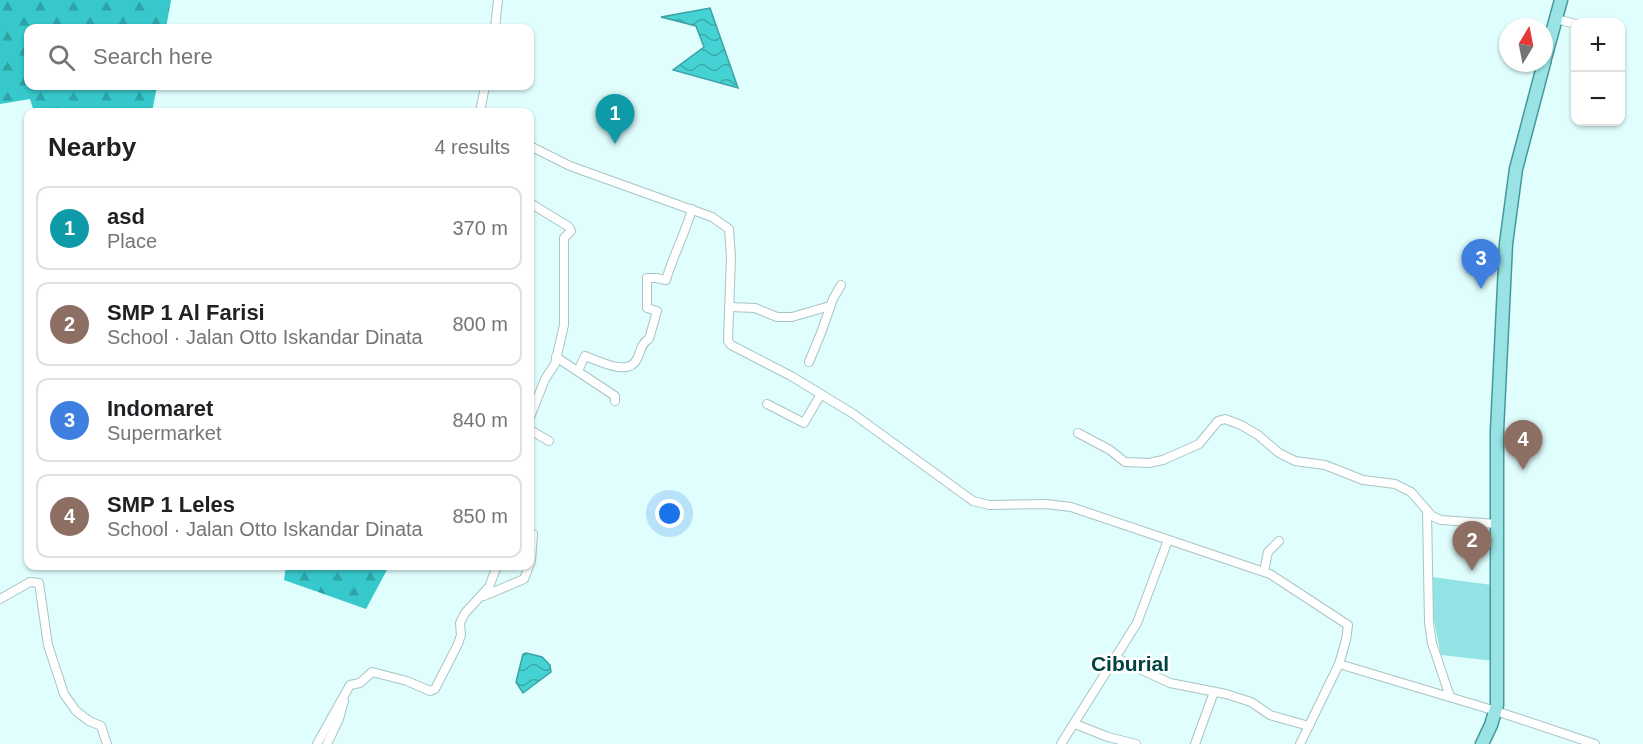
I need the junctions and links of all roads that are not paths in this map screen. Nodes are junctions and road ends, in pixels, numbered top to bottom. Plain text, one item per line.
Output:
1 (498, 0) edge
2 (1561, 0) edge
3 (1556, 19) junction
4 (1571, 23) edge
5 (495, 24) edge
6 (1553, 30) edge
7 (1542, 72) edge
8 (484, 90) edge
9 (481, 108) edge
10 (534, 148) edge
11 (534, 205) edge
12 (692, 209) junction
13 (841, 285) dead end
14 (830, 306) junction
15 (729, 308) junction
16 (556, 357) junction
17 (809, 362) dead end
18 (578, 370) junction
19 (821, 394) junction
20 (615, 401) dead end
21 (767, 404) dead end
22 (534, 407) edge
23 (534, 432) edge
24 (1078, 433) dead end
25 (549, 441) dead end
26 (1427, 511) junction
27 (1497, 524) junction
28 (1168, 540) junction
29 (1279, 542) dead end
30 (495, 570) edge
31 (528, 570) edge
32 (1264, 571) junction
33 (483, 596) junction
34 (0, 598) edge
35 (1116, 658) junction
36 (1339, 664) junction
37 (346, 692) junction
38 (1214, 692) junction
39 (1450, 697) junction
40 (1496, 711) junction
41 (1075, 724) junction
42 (1309, 726) junction
43 (107, 744) edge
44 (317, 744) edge
45 (327, 744) edge
46 (1061, 744) edge
47 (1136, 744) edge
48 (1195, 744) edge
49 (1300, 744) edge
50 (1482, 744) edge
51 (1595, 744) edge

1 - 5 street
2 - 3 main road
3 - 4 street
3 - 6 main road
7 - 27 main road
8 - 9 street
10 - 12 street
11 - 16 street
12 - 15 street
12 - 18 street
13 - 14 street
14 - 15 street
14 - 17 street
15 - 19 street
16 - 18 street
16 - 22 street
18 - 20 street
19 - 21 street
19 - 28 street
23 - 25 street
24 - 26 street
26 - 27 street
26 - 39 street
27 - 40 main road
28 - 32 street
28 - 35 street
29 - 32 street
30 - 33 street
31 - 33 street
32 - 36 street
33 - 37 street
34 - 43 street
35 - 38 street
35 - 41 street
36 - 39 street
36 - 42 street
37 - 44 street
37 - 45 street
38 - 42 street
38 - 48 street
39 - 40 street
40 - 50 main road
40 - 51 street
41 - 46 street
41 - 47 street
42 - 49 street

